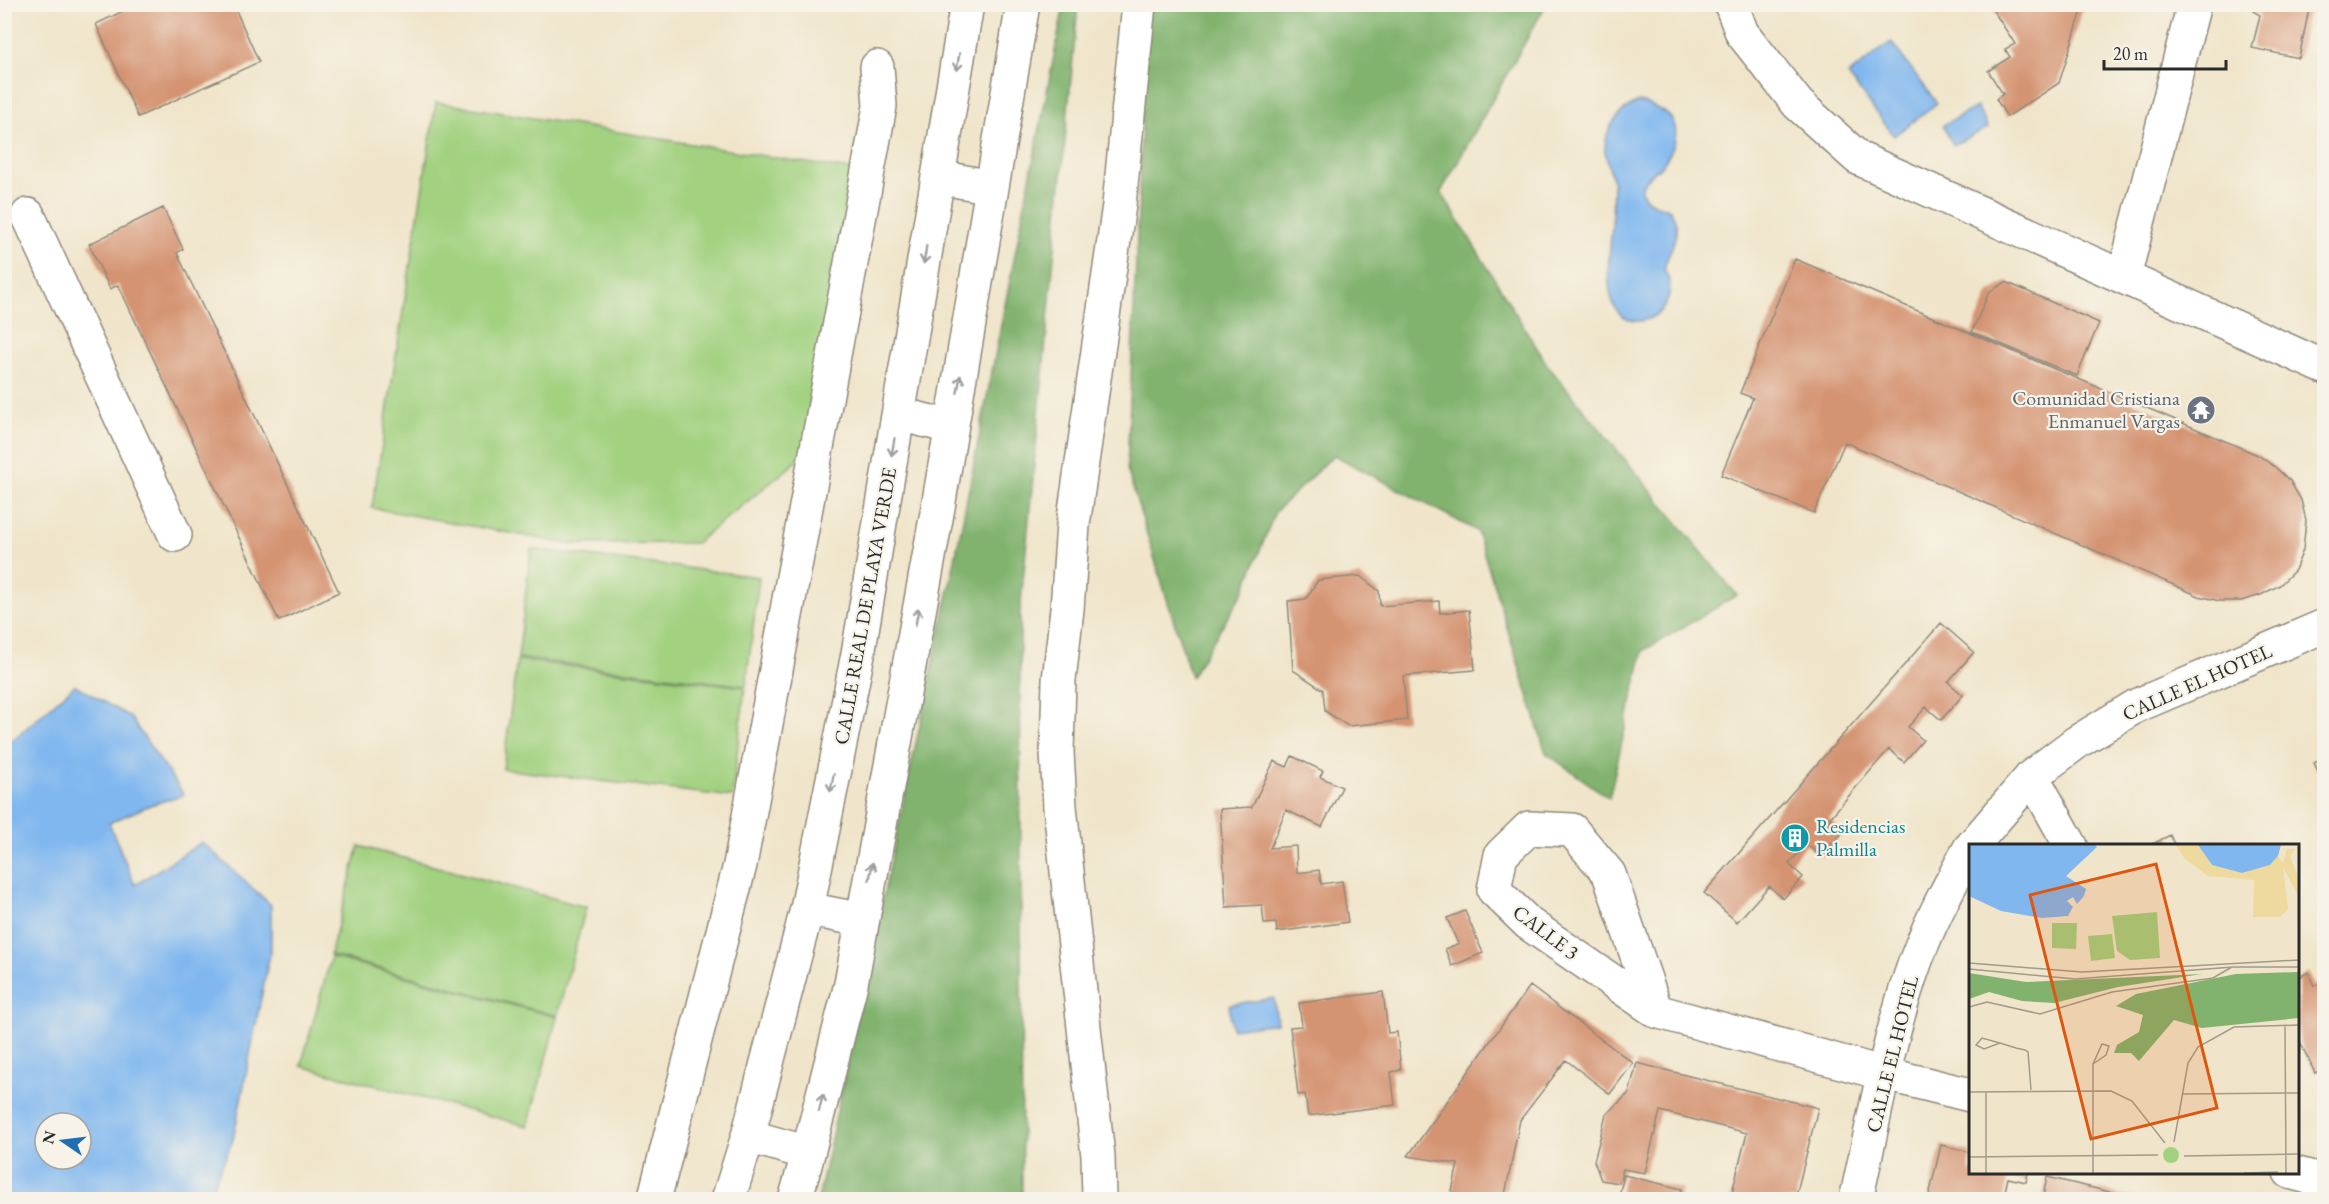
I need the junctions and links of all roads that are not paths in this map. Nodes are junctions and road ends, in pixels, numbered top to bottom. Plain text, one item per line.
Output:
1 (967, 4) edge
2 (1023, 4) edge
3 (1139, 4) edge
4 (1731, 4) edge
5 (2194, 4) edge
6 (877, 67) dead end
7 (938, 177) junction
8 (992, 187) junction
9 (28, 215) dead end
10 (2124, 277) junction
11 (2325, 367) edge
12 (899, 414) junction
13 (951, 427) junction
14 (175, 535) dead end
15 (2325, 626) edge
16 (858, 654) junction
17 (908, 664) junction
18 (2032, 776) junction
19 (1974, 844) edge
20 (2070, 844) edge
21 (1969, 851) edge
22 (807, 909) junction
23 (862, 920) junction
24 (1656, 1011) junction
25 (1884, 1074) junction
26 (1969, 1095) edge
27 (748, 1136) junction
28 (808, 1153) junction
29 (2294, 1174) edge
30 (2325, 1181) edge
31 (654, 1200) edge
32 (729, 1200) edge
33 (795, 1200) edge
34 (1099, 1200) edge
35 (1856, 1200) edge

1 -> 7 street, CALLE REAL DE PLAYA VERDE
2 - 8 street
3 - 34 street
4 - 10 street
5 - 10 street
6 - 31 street
7 - 8 street
7 -> 12 street, CALLE REAL DE PLAYA VERDE
13 -> 8 street
9 - 14 street
10 - 11 street
12 - 13 street
12 -> 16 street, CALLE REAL DE PLAYA VERDE
17 -> 13 street
15 - 18 street, CALLE EL HOTEL
16 - 17 street
16 -> 22 street, CALLE REAL DE PLAYA VERDE
23 -> 17 street
18 - 19 street, CALLE EL HOTEL
18 - 20 street
21 - 25 street, CALLE EL HOTEL
22 - 23 street
22 - 27 street, CALLE REAL DE PLAYA VERDE
28 -> 23 street
24 - 24 street, CALLE 3
24 - 25 street, CALLE 3
25 - 26 street, CALLE 3
25 - 35 street, CALLE EL HOTEL
27 - 28 street
27 - 32 street, CALLE REAL DE PLAYA VERDE
28 - 33 street
29 - 30 street

